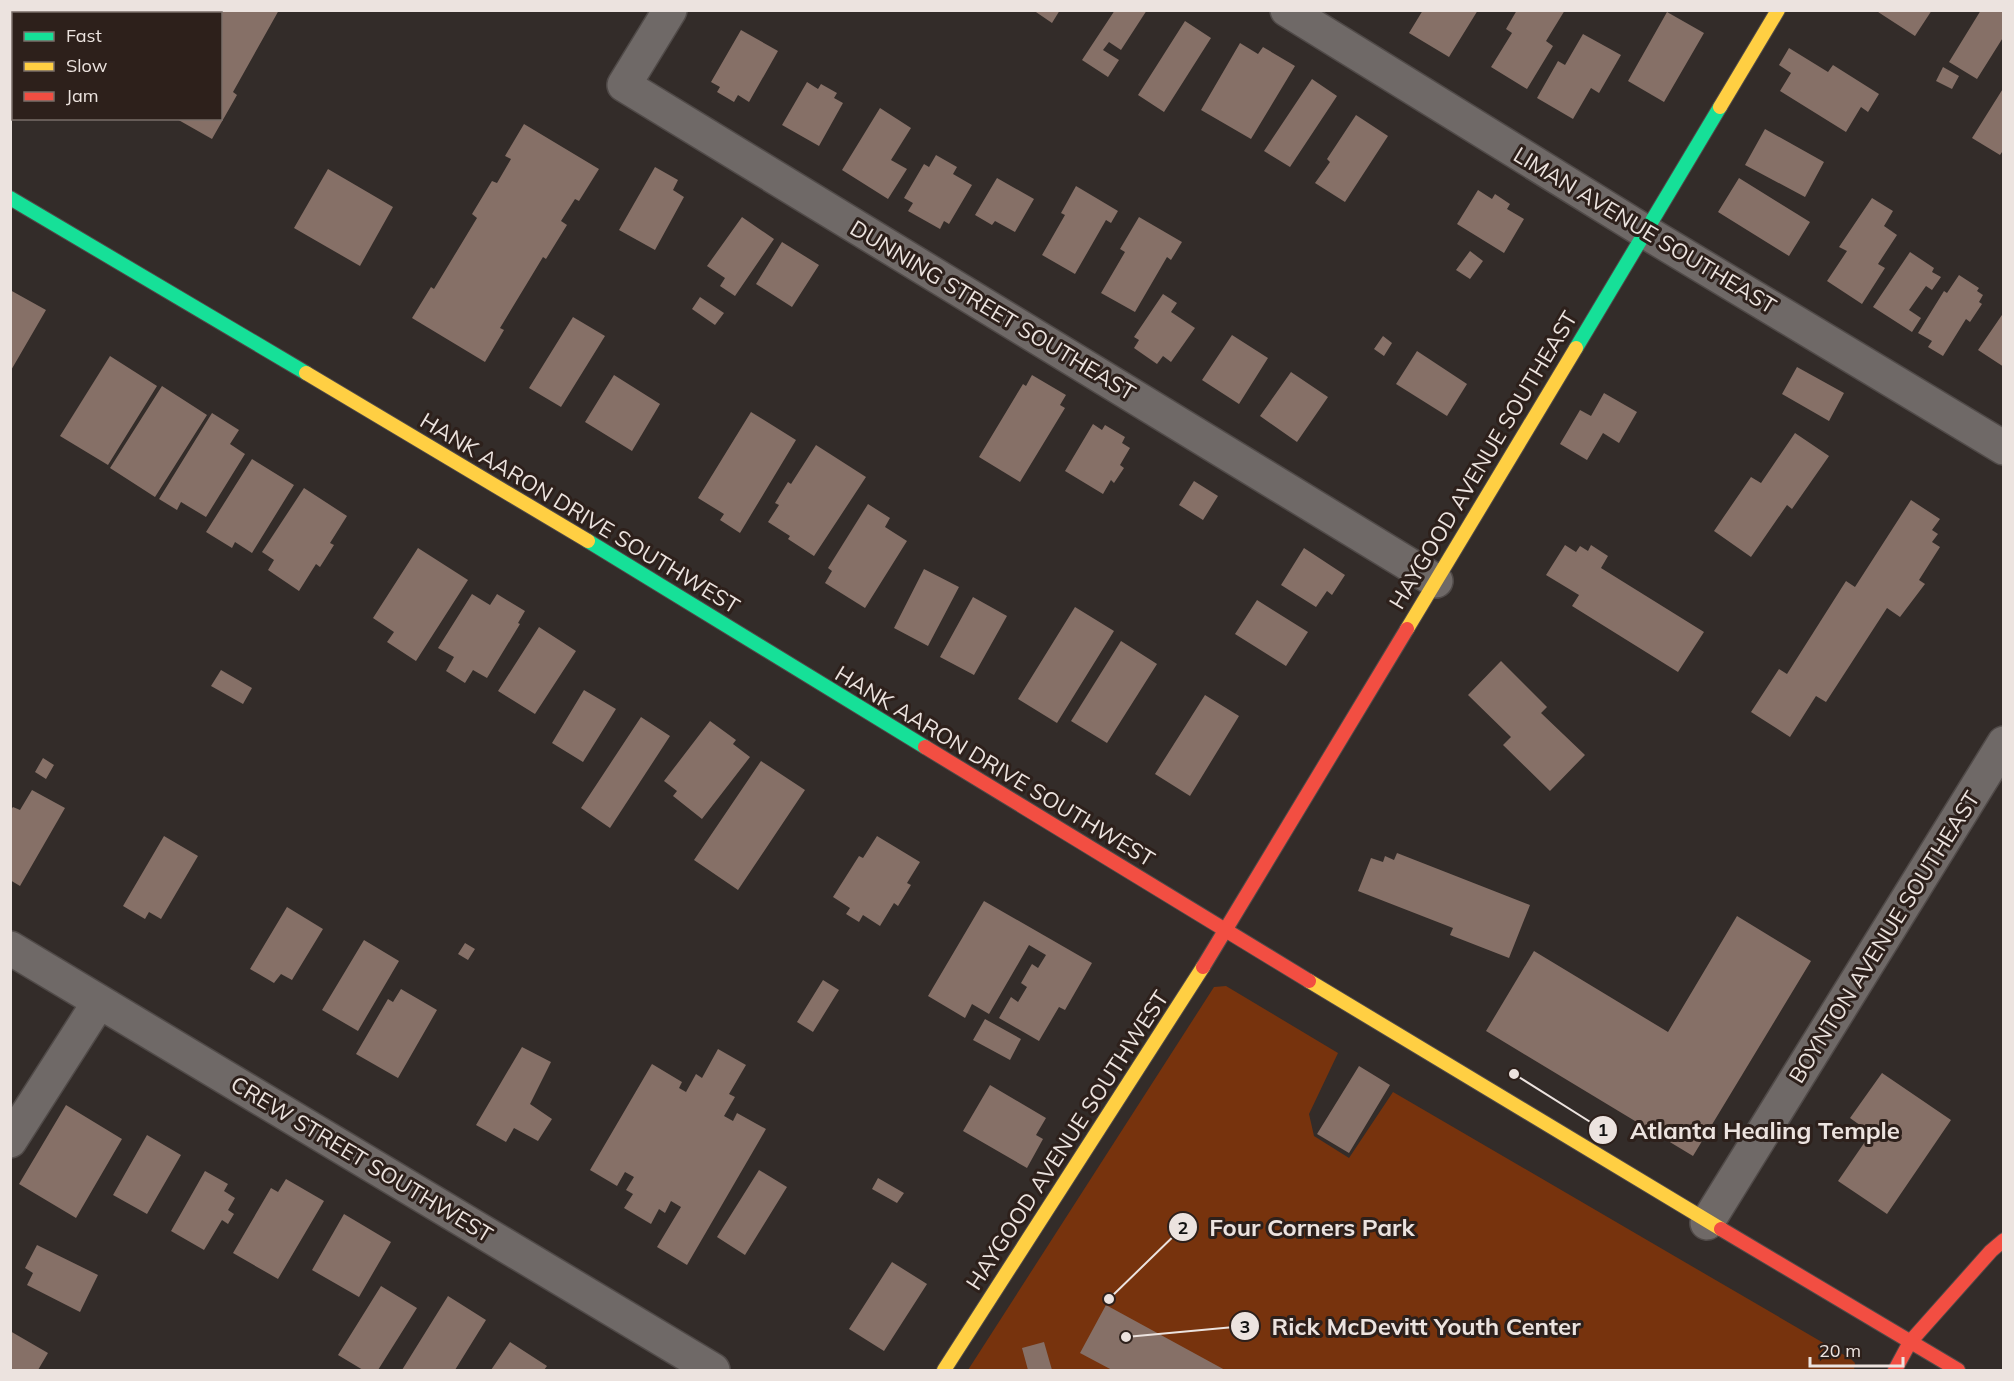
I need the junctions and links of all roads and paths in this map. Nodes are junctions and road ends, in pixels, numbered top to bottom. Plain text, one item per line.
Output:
1 (670, 10) edge
2 (1287, 10) edge
3 (1778, 10) edge
4 (10, 198) edge
5 (1644, 231) junction
6 (2004, 448) edge
7 (1436, 580) junction
8 (2004, 743) edge
9 (1226, 932) junction
10 (10, 948) edge
11 (99, 1002) junction
12 (10, 1141) edge
13 (1707, 1223) junction
14 (2004, 1240) edge
15 (1910, 1342) junction
16 (713, 1371) edge
17 (944, 1371) edge
18 (1895, 1371) edge
19 (1958, 1371) edge

1 - 7 street, DUNNING STREET SOUTHEAST
2 - 5 street, LIMAN AVENUE SOUTHEAST
3 - 5 main road, HAYGOOD AVENUE SOUTHEAST
4 - 9 main road, HANK AARON DRIVE SOUTHWEST
5 - 6 street, LIMAN AVENUE SOUTHEAST
5 - 7 main road, HAYGOOD AVENUE SOUTHEAST
7 - 9 main road, HAYGOOD AVENUE SOUTHEAST
8 - 13 street, BOYNTON AVENUE SOUTHEAST
9 - 13 main road, HANK AARON DRIVE SOUTHWEST
9 - 17 main road, HAYGOOD AVENUE SOUTHWEST
10 - 11 street, CREW STREET SOUTHWEST
11 - 12 street
11 - 16 street, CREW STREET SOUTHWEST
13 - 15 main road, HANK AARON DRIVE SOUTHWEST
14 - 15 main road
15 - 18 main road
15 - 19 main road, HANK AARON DRIVE SOUTHWEST

